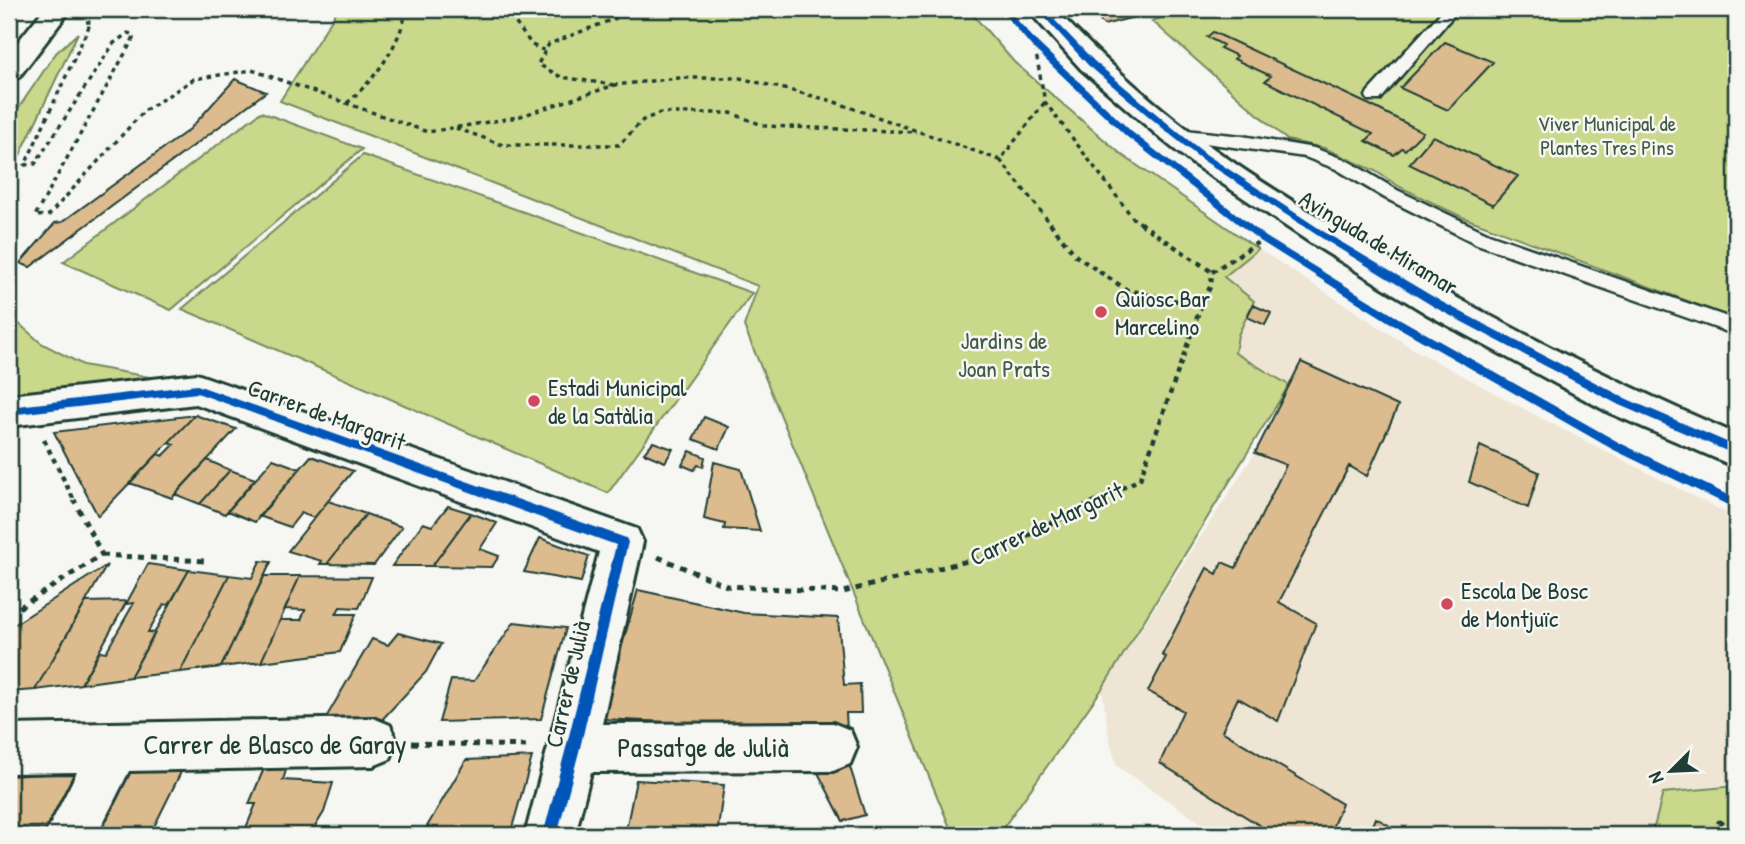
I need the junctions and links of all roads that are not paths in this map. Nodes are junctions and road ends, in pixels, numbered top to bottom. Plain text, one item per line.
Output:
1 (1040, 9) edge
2 (1452, 9) edge
3 (69, 15) edge
4 (9, 71) edge
5 (1374, 96) dead end
6 (1175, 134) junction
7 (1736, 328) edge
8 (9, 411) edge
9 (1736, 451) edge
10 (622, 542) joint
11 (373, 742) road end
12 (117, 745) junction
13 (558, 747) junction
14 (834, 747) dead end
15 (9, 749) edge
16 (69, 835) edge
17 (550, 835) edge

1 - 6 street, Avinguda de Miramar
2 - 5 lane
3 - 4 street
6 - 7 lane
6 - 9 street, Avinguda de Miramar
8 - 10 street, Carrer de Margarit
10 - 13 street, Carrer de Julià
11 - 12 street, Carrer de Blasco de Garay
12 - 15 street, Carrer de Blasco de Garay
12 - 16 street
13 - 14 street, Passatge de Julià
13 - 17 street, Carrer de Julià

